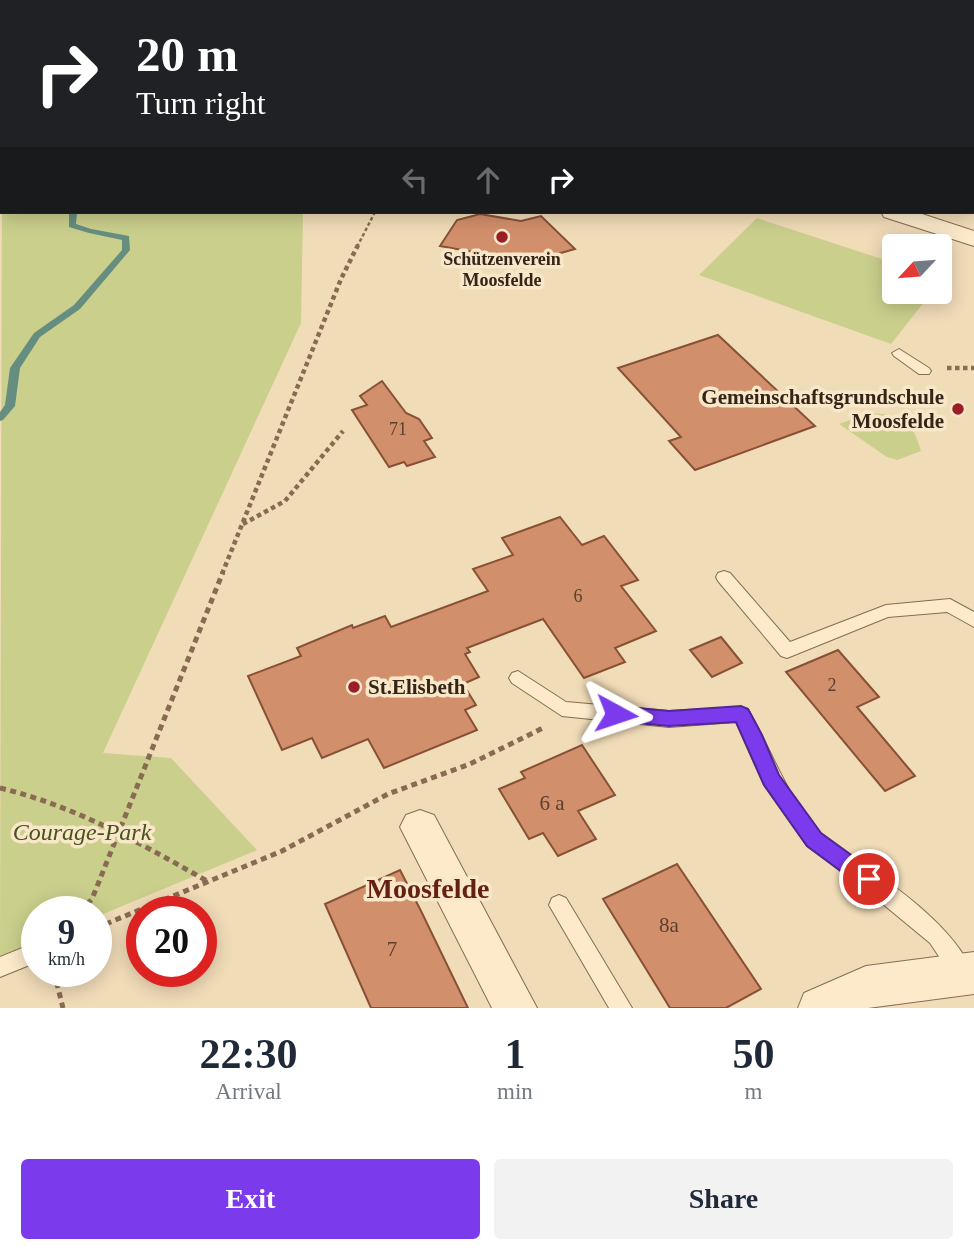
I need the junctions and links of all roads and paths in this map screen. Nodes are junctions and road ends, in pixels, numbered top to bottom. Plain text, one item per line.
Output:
1 (374, 214) edge
2 (923, 216) edge
3 (974, 239) edge
4 (900, 353) dead end
5 (924, 371) dead end
6 (343, 431) dead end
7 (243, 524) junction
8 (724, 577) dead end
9 (974, 620) edge
10 (518, 678) dead end
11 (525, 739) dead end
12 (0, 788) edge
13 (420, 827) dead end
14 (120, 831) junction
15 (208, 882) junction
16 (93, 896) edge
17 (559, 905) dead end
18 (112, 921) edge
19 (21, 958) edge
20 (0, 967) edge
21 (969, 973) edge
22 (58, 987) edge
23 (63, 1008) edge
24 (515, 1008) edge
25 (621, 1008) edge
26 (820, 1008) edge

1 - 7 path
2 - 3 street
4 - 5 lane
6 - 7 path
7 - 14 path
8 - 9 lane
10 - 21 lane
11 - 15 path
12 - 14 path
13 - 24 street
14 - 15 path
14 - 16 path
15 - 18 path
17 - 25 lane
19 - 20 lane
21 - 26 street
22 - 23 path

